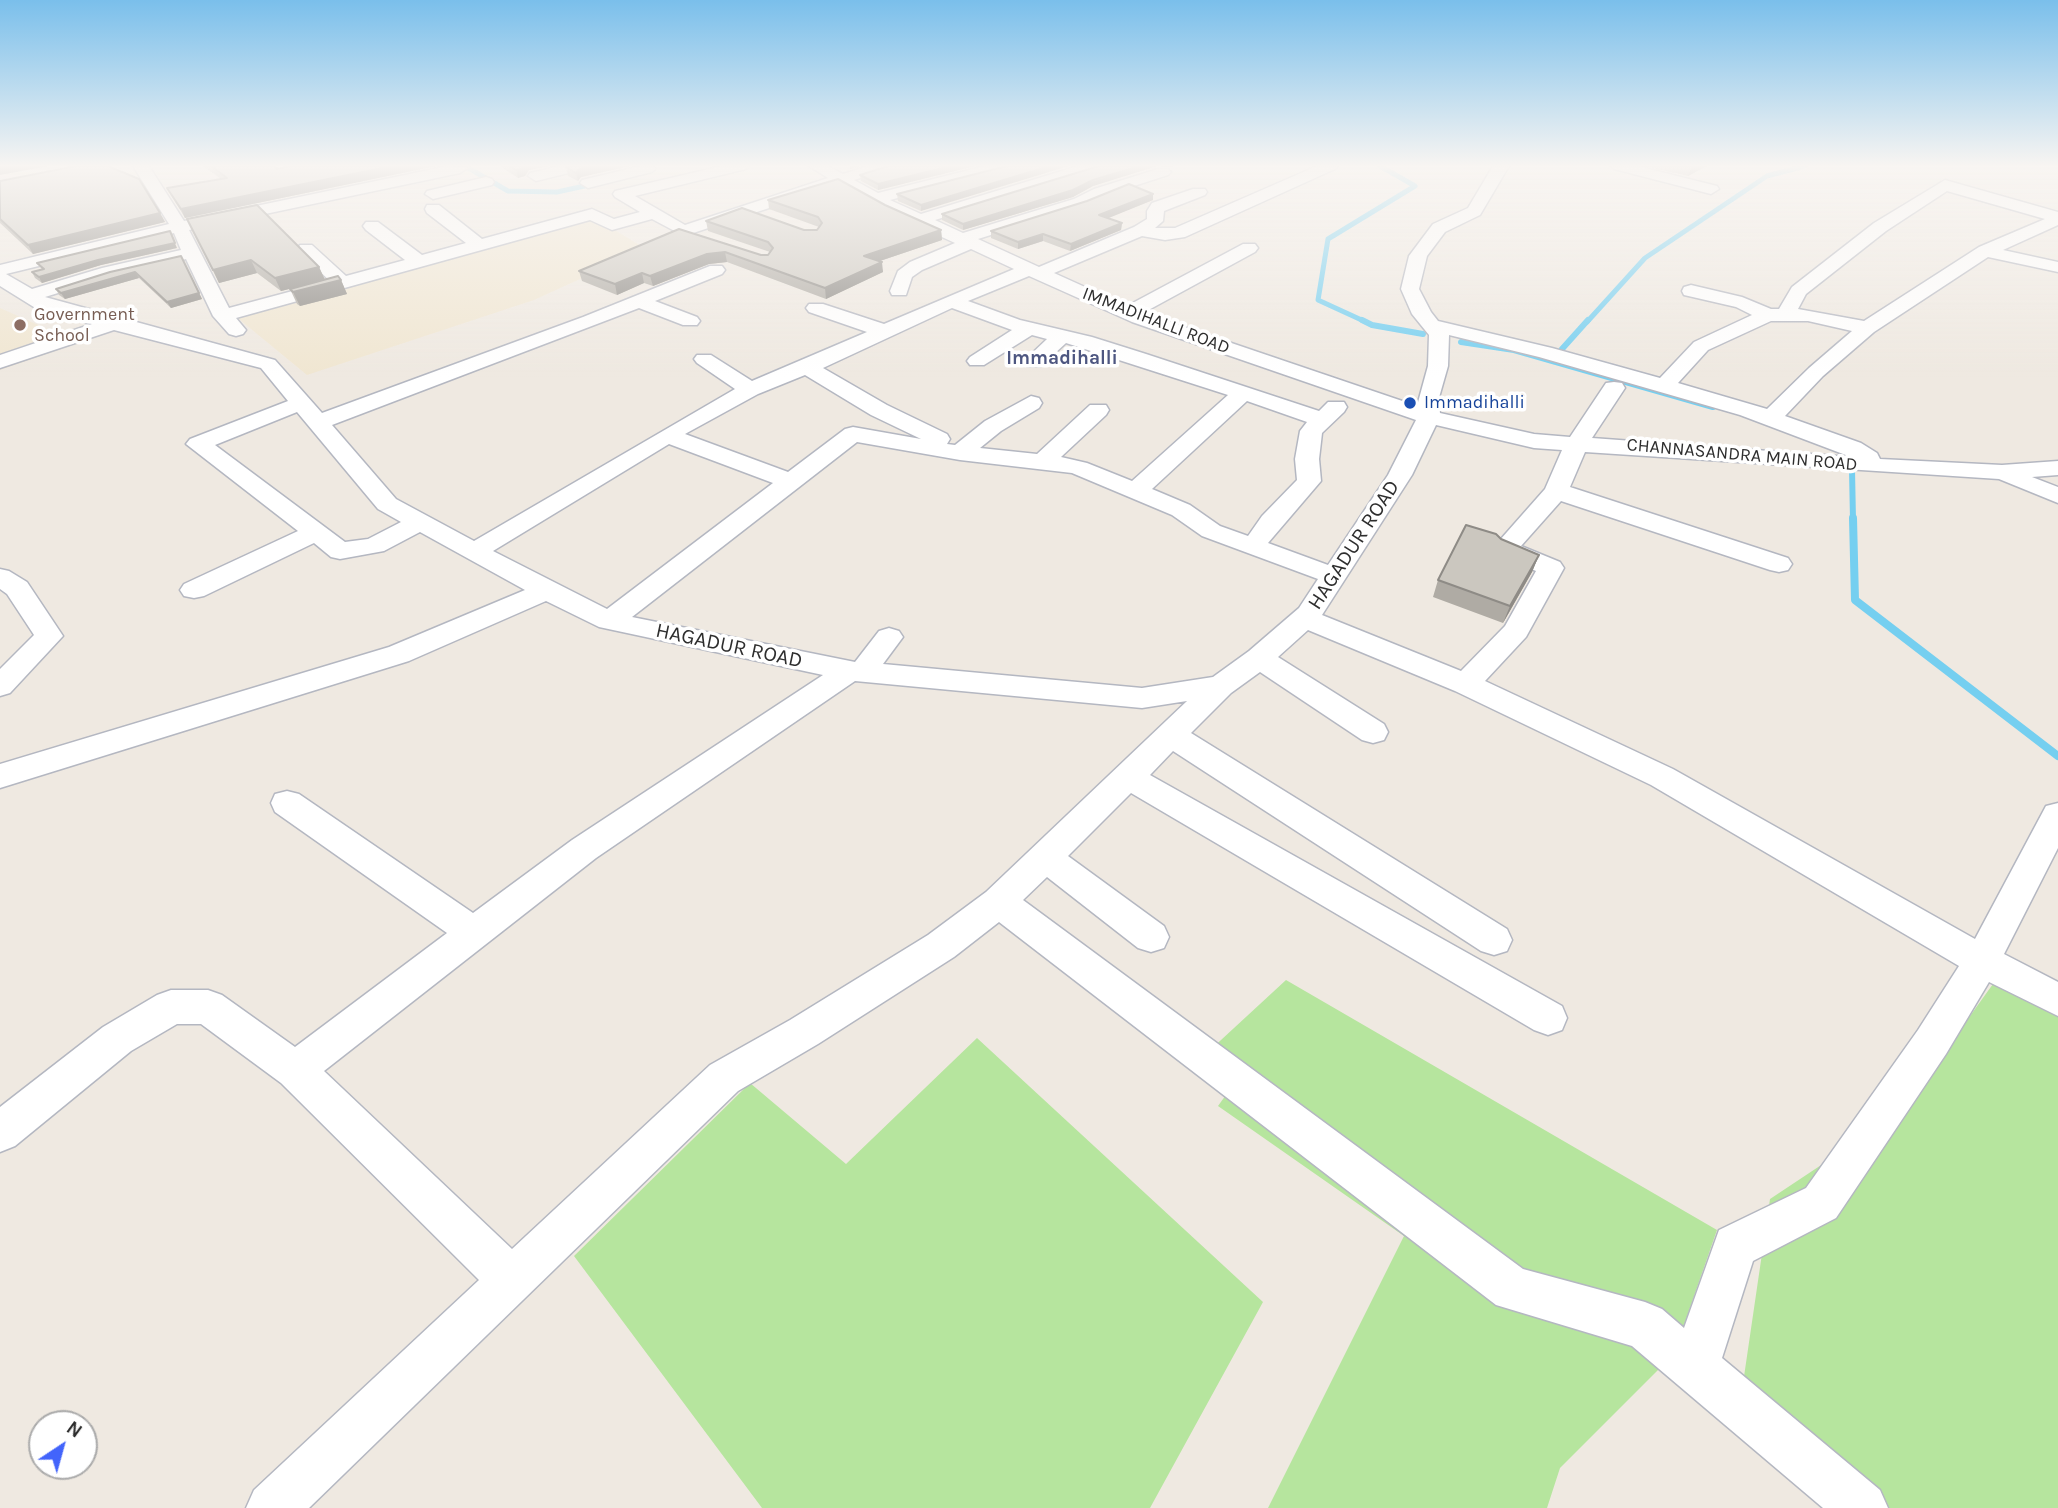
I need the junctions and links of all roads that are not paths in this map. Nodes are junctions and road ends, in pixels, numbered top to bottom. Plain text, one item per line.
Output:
1 (140, 236) edge
2 (183, 236) edge
3 (386, 236) edge
4 (468, 236) edge
5 (510, 236) edge
6 (699, 236) edge
7 (955, 236) edge
8 (979, 236) edge
9 (1126, 236) edge
10 (1433, 236) edge
11 (1868, 236) edge
12 (2017, 236) edge
13 (711, 240) edge
14 (965, 241) junction
15 (479, 245) junction
16 (1249, 248) dead end
17 (306, 249) dead end
18 (1985, 251) junction
19 (190, 253) junction
20 (419, 262) junction
21 (2058, 267) edge
22 (0, 270) edge
23 (716, 270) edge
24 (1032, 272) junction
25 (0, 278) edge
26 (343, 283) junction
27 (898, 291) dead end
28 (1691, 291) dead end
29 (30, 296) junction
30 (951, 301) junction
31 (640, 302) junction
32 (816, 308) dead end
33 (1128, 313) junction
34 (1777, 314) junction
35 (223, 316) junction
36 (690, 321) dead end
37 (114, 323) junction
38 (1435, 327) junction
39 (1028, 328) junction
40 (1867, 328) junction
41 (884, 331) junction
42 (1062, 336) junction
43 (704, 359) dead end
44 (977, 361) dead end
45 (0, 362) edge
46 (1034, 362) dead end
47 (268, 364) junction
48 (807, 367) junction
49 (1664, 386) junction
50 (1614, 388) dead end
51 (750, 389) junction
52 (1352, 391) junction
53 (1243, 393) junction
54 (1031, 403) dead end
55 (1098, 410) dead end
56 (309, 413) junction
57 (1429, 417) junction
58 (1772, 418) junction
59 (1323, 420) junction
60 (668, 436) junction
61 (1577, 443) junction
62 (950, 452) junction
63 (1042, 462) junction
64 (1882, 466) junction
65 (2058, 468) edge
66 (2002, 472) junction
67 (792, 482) junction
68 (1136, 491) junction
69 (1556, 491) junction
70 (2058, 496) edge
71 (419, 522) junction
72 (315, 533) junction
73 (1253, 546) junction
74 (475, 551) junction
75 (1779, 564) dead end
76 (1334, 576) junction
77 (0, 577) edge
78 (194, 590) dead end
79 (547, 591) junction
80 (1305, 618) junction
81 (609, 621) junction
82 (889, 637) dead end
83 (1259, 659) junction
84 (857, 671) junction
85 (1465, 684) junction
86 (0, 686) edge
87 (1221, 686) junction
88 (1373, 732) dead end
89 (1171, 735) junction
90 (0, 776) edge
91 (1128, 777) junction
92 (287, 803) dead end
93 (2058, 815) edge
94 (1045, 857) junction
95 (999, 902) junction
96 (474, 933) junction
97 (1151, 937) dead end
98 (1494, 940) dead end
99 (1982, 961) junction
100 (2058, 1000) edge
101 (1548, 1018) dead end
102 (295, 1070) junction
103 (0, 1132) edge
104 (511, 1280) junction
105 (1695, 1367) junction
106 (271, 1508) edge
107 (1862, 1508) edge

1 - 22 street
2 - 19 street, HAGADUR ROAD
3 - 20 street
4 - 15 street
5 - 15 street
6 - 13 street
7 - 14 street, IMMADIHALLI ROAD
8 - 14 street
9 - 24 street
10 - 38 street
11 - 34 street
12 - 18 street
14 - 24 street, IMMADIHALLI ROAD
14 - 27 street
15 - 20 street
16 - 33 street
17 - 26 street
18 - 21 street
18 - 40 street
19 - 29 street
19 - 35 street, HAGADUR ROAD
20 - 26 street
23 - 31 street
24 - 30 street
24 - 33 street, IMMADIHALLI ROAD
25 - 29 street
26 - 35 street
28 - 34 street
29 - 37 street
30 - 39 street
30 - 41 street
31 - 36 street
31 - 56 street
32 - 41 street
33 - 52 street, IMMADIHALLI ROAD
34 - 40 street
34 - 49 street
35 - 47 street, HAGADUR ROAD
37 - 45 street
37 - 47 street
38 - 49 street
38 - 57 street
39 - 42 street
39 - 44 street
40 - 58 street
41 - 48 street
42 - 46 street
42 - 53 street
43 - 51 street
47 - 56 street, HAGADUR ROAD
48 - 51 street
48 - 62 street
49 - 58 street
50 - 61 street
51 - 60 street
52 - 57 street, IMMADIHALLI ROAD
52 - 59 street
53 - 59 street
53 - 68 street
54 - 62 street
55 - 63 street
56 - 71 street, HAGADUR ROAD
56 - 72 street
57 - 61 street, CHANNASANDRA MAIN ROAD
57 - 76 street, HAGADUR ROAD
58 - 64 street
59 - 73 street
60 - 67 street
60 - 74 street
61 - 64 street, CHANNASANDRA MAIN ROAD
61 - 69 street
62 - 63 street
62 - 67 street
63 - 68 street
64 - 66 street, CHANNASANDRA MAIN ROAD
65 - 66 street, CHANNASANDRA MAIN ROAD
66 - 70 street
67 - 81 street
68 - 73 street
69 - 75 street
69 - 85 street
71 - 72 street
71 - 74 street, HAGADUR ROAD
72 - 78 street
73 - 76 street
74 - 79 street, HAGADUR ROAD
76 - 80 street, HAGADUR ROAD
77 - 86 street
79 - 81 street, HAGADUR ROAD
79 - 90 street
80 - 83 street, HAGADUR ROAD
80 - 85 street
81 - 84 street, HAGADUR ROAD
82 - 84 street
83 - 87 street, HAGADUR ROAD
83 - 88 street
84 - 87 street, HAGADUR ROAD
84 - 96 street
85 - 99 street
87 - 89 street
89 - 91 street
89 - 98 street
91 - 94 street
91 - 101 street
92 - 96 street
93 - 99 street
94 - 95 street
94 - 97 street
95 - 104 street
95 - 105 street
96 - 102 street
99 - 100 street
99 - 105 street
102 - 103 street
102 - 104 street
104 - 106 street
105 - 107 street

